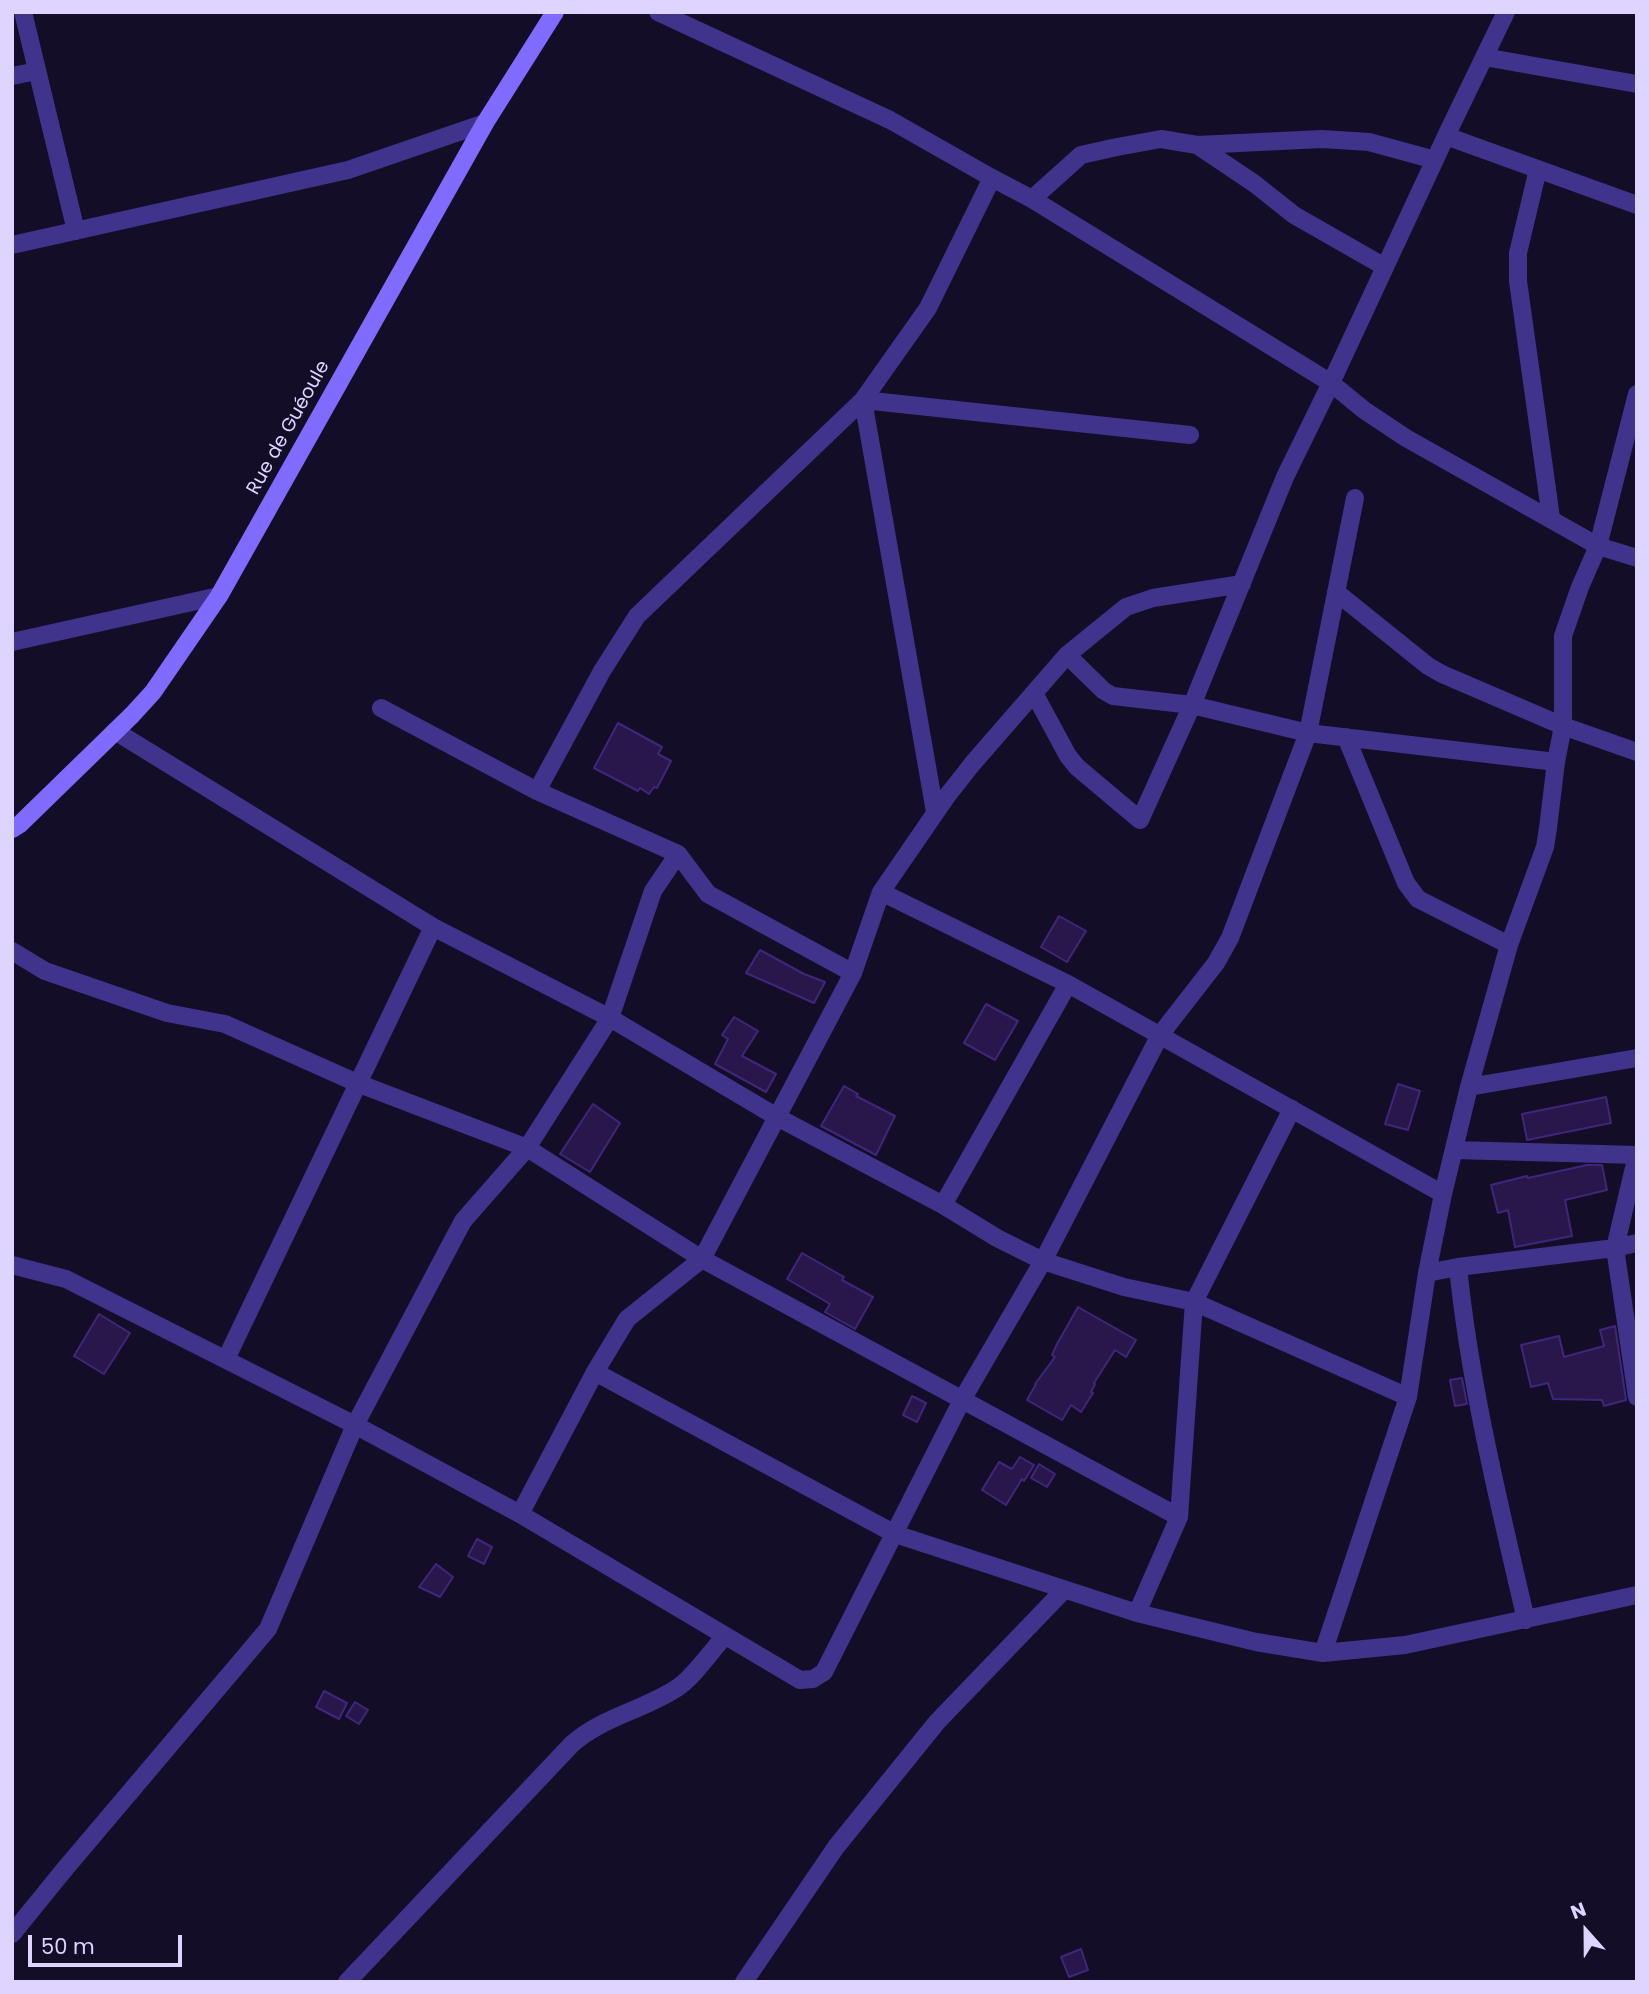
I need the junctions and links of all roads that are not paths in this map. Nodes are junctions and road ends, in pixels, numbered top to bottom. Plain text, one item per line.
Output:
1 (23, 12) edge
2 (555, 12) edge
3 (658, 12) edge
4 (1506, 12) edge
5 (1485, 57) junction
6 (37, 71) junction
7 (12, 76) edge
8 (1637, 84) edge
9 (485, 123) junction
10 (1446, 136) junction
11 (1197, 145) junction
12 (1435, 160) junction
13 (1538, 169) junction
14 (992, 178) junction
15 (1032, 199) junction
16 (1637, 205) edge
17 (76, 231) junction
18 (12, 245) edge
19 (1385, 267) junction
20 (1331, 383) junction
21 (1637, 394) edge
22 (863, 400) junction
23 (1190, 435) dead end
24 (1355, 498) dead end
25 (1550, 518) junction
26 (1598, 546) junction
27 (1637, 558) edge
28 (1242, 583) junction
29 (1336, 592) junction
30 (219, 596) junction
31 (12, 642) edge
32 (1067, 655) junction
33 (1034, 693) junction
34 (1192, 705) junction
35 (381, 708) dead end
36 (1563, 726) junction
37 (116, 731) junction
38 (1308, 733) junction
39 (1346, 737) junction
40 (1637, 752) edge
41 (1556, 762) junction
42 (537, 791) junction
43 (935, 812) junction
44 (12, 829) edge
45 (678, 854) junction
46 (881, 892) junction
47 (433, 927) junction
48 (1509, 945) junction
49 (12, 951) edge
50 (853, 973) junction
51 (1068, 984) junction
52 (610, 1018) junction
53 (1160, 1035) junction
54 (1637, 1058) edge
55 (357, 1083) junction
56 (1469, 1087) junction
57 (1292, 1109) junction
58 (777, 1117) junction
59 (527, 1148) junction
60 (1454, 1150) junction
61 (1637, 1155) edge
62 (1443, 1194) junction
63 (943, 1205) junction
64 (1637, 1243) edge
65 (1615, 1248) junction
66 (702, 1259) junction
67 (1043, 1261) junction
68 (12, 1265) edge
69 (1458, 1267) junction
70 (1427, 1273) junction
71 (1194, 1302) junction
72 (226, 1359) junction
73 (595, 1372) junction
74 (1408, 1397) junction
75 (1637, 1397) edge
76 (962, 1400) junction
77 (355, 1425) junction
78 (520, 1514) junction
79 (1179, 1517) junction
80 (895, 1534) junction
81 (1064, 1590) junction
82 (1637, 1595) edge
83 (1137, 1613) junction
84 (1526, 1620) junction
85 (725, 1636) junction
86 (1323, 1653) junction
87 (12, 1934) edge
88 (347, 1982) edge
89 (744, 1982) edge

1 - 6 street
2 - 9 main road, Rue de Guéoule
3 - 14 street
4 - 5 street
5 - 8 street
5 - 10 street
6 - 7 street
6 - 17 street
9 - 17 street
9 - 30 main road, Rue de Guéoule
10 - 12 street
10 - 13 street
11 - 12 street
11 - 15 street
11 - 19 street
12 - 19 street
13 - 16 street
13 - 25 street
14 - 15 street
14 - 22 street
15 - 20 street
17 - 18 street
19 - 20 street
20 - 25 street
20 - 28 street
21 - 26 street
22 - 23 street
22 - 42 street
22 - 43 street
24 - 29 street
25 - 26 street
26 - 27 street
26 - 36 street
28 - 32 street
28 - 34 street
29 - 36 street
29 - 38 street
30 - 31 street
30 - 37 main road, Rue de Guéoule
32 - 33 street
32 - 34 street
33 - 34 street
33 - 43 street
34 - 38 street
35 - 42 street
36 - 40 street
36 - 41 street
37 - 44 main road, Rue de Guéoule
37 - 47 street
38 - 39 street
38 - 53 street
39 - 41 street
39 - 48 street
41 - 48 street
42 - 45 street
43 - 46 street
45 - 50 street
45 - 52 street
46 - 50 street
46 - 51 street
47 - 52 street
47 - 55 street
48 - 56 street
49 - 55 street
50 - 58 street
51 - 53 street
51 - 63 street
52 - 58 street
52 - 59 street
53 - 57 street
53 - 67 street
54 - 56 street
55 - 59 street
55 - 72 street
56 - 60 street
57 - 62 street
57 - 71 street
58 - 63 street
58 - 66 street
59 - 66 street
59 - 77 street
60 - 61 street
60 - 62 street
61 - 65 street
62 - 70 street
63 - 67 street
64 - 65 street
65 - 69 street
65 - 75 street
66 - 73 street
66 - 76 street
67 - 71 street
67 - 76 street
68 - 72 street
69 - 70 street
69 - 84 street
70 - 74 street
71 - 74 street
71 - 79 street
72 - 77 street
73 - 78 street
73 - 80 street
74 - 86 street
76 - 79 street
76 - 80 street
77 - 78 street
77 - 87 street
78 - 85 street
79 - 83 street
80 - 81 street
80 - 85 street
81 - 83 street
81 - 89 street
82 - 84 street
83 - 86 street
84 - 86 street
85 - 88 street

